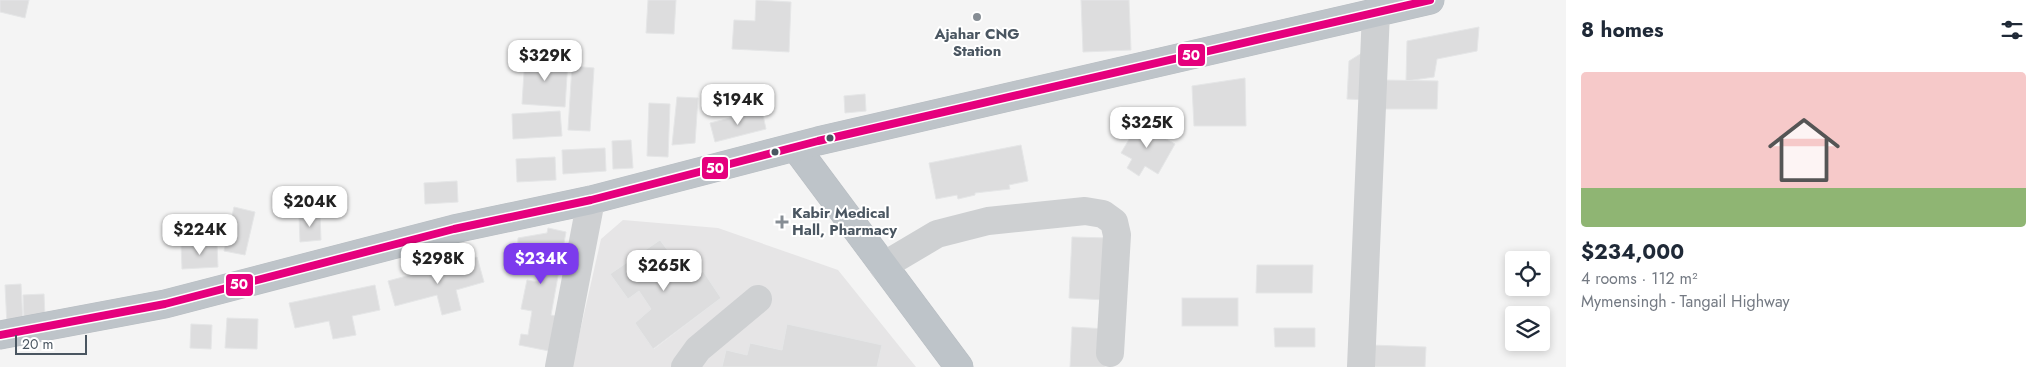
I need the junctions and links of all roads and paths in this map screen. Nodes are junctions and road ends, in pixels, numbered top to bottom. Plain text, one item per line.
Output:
1 (1430, 0) edge
2 (1376, 12) junction
3 (796, 148) junction
4 (592, 200) junction
5 (883, 266) junction
6 (758, 299) dead end
7 (0, 335) edge
8 (1110, 353) dead end
9 (559, 367) edge
10 (685, 367) edge
11 (959, 367) edge
12 (1361, 367) edge

1 - 2 highway
2 - 3 highway
2 - 12 street
3 - 4 highway
3 - 5 highway
4 - 7 highway
4 - 9 street
5 - 8 street
5 - 11 highway
6 - 10 street

